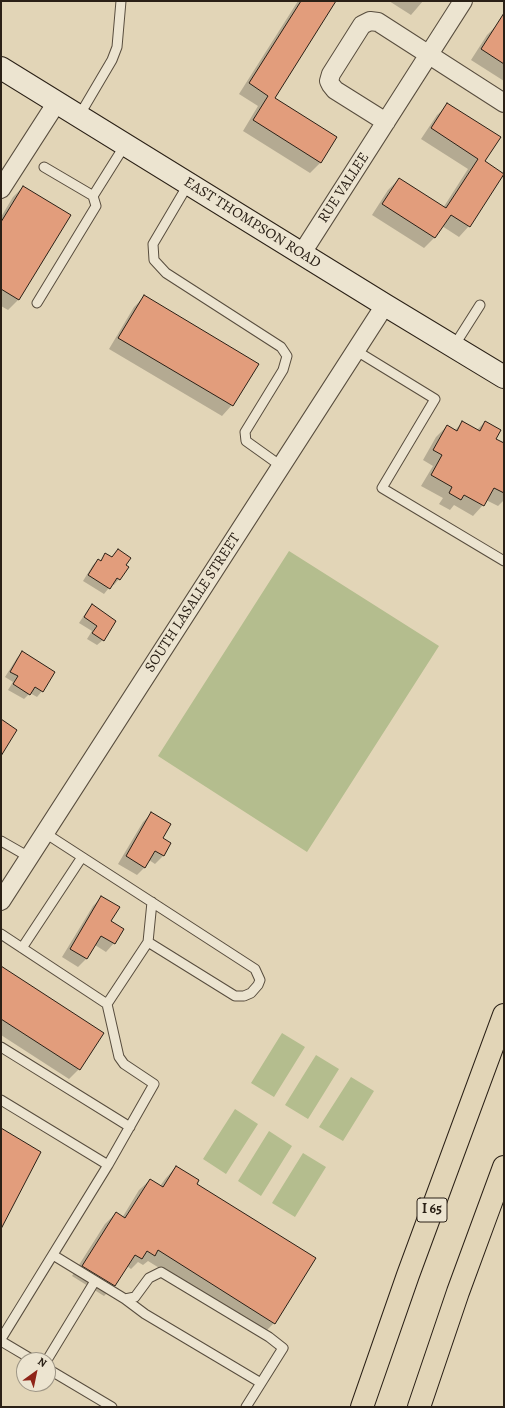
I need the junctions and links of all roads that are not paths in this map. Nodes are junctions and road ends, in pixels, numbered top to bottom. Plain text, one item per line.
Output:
1 (121, 1) edge
2 (463, 1) edge
3 (429, 55) junction
4 (1, 68) edge
5 (57, 102) junction
6 (504, 103) edge
7 (79, 116) junction
8 (386, 122) junction
9 (125, 144) junction
10 (44, 167) dead end
11 (189, 183) junction
12 (1, 189) edge
13 (93, 196) junction
14 (302, 253) junction
15 (37, 303) dead end
16 (480, 304) dead end
17 (385, 305) junction
18 (454, 346) junction
19 (355, 350) junction
20 (504, 377) edge
21 (281, 466) junction
22 (504, 561) edge
23 (45, 833) junction
24 (1, 840) edge
25 (29, 857) junction
26 (82, 857) junction
27 (3, 895) edge
28 (152, 902) junction
29 (2, 938) edge
30 (148, 942) junction
31 (22, 948) junction
32 (106, 1004) junction
33 (504, 1015) edge
34 (1, 1047) edge
35 (1, 1100) edge
36 (130, 1127) junction
37 (108, 1165) junction
38 (504, 1167) edge
39 (53, 1255) junction
40 (95, 1281) junction
41 (125, 1299) junction
42 (1, 1340) edge
43 (20, 1352) edge
44 (52, 1352) edge
45 (56, 1374) edge
46 (262, 1383) junction
47 (112, 1407) edge
48 (246, 1407) edge
49 (362, 1407) edge
50 (419, 1407) edge

1 - 7 lane
2 - 3 street, RUE VALLEE
3 - 6 street
3 - 8 street, RUE VALLEE
3 - 8 street
4 - 5 main road, EAST THOMPSON ROAD
5 - 7 main road, EAST THOMPSON ROAD
5 - 12 street
7 - 9 main road, EAST THOMPSON ROAD
8 - 14 street, RUE VALLEE
9 - 11 main road, EAST THOMPSON ROAD
9 - 13 lane
10 - 13 lane
11 - 14 main road, EAST THOMPSON ROAD
11 - 21 lane
13 - 15 lane
14 - 17 main road, EAST THOMPSON ROAD
16 - 18 lane
17 - 18 main road, EAST THOMPSON ROAD
17 - 19 street, SOUTH LASALLE STREET
18 - 20 main road, EAST THOMPSON ROAD
19 - 21 street, SOUTH LASALLE STREET
19 - 22 lane
21 - 23 street, SOUTH LASALLE STREET
23 - 25 street, SOUTH LASALLE STREET
23 - 26 lane
24 - 25 lane
25 - 27 street, SOUTH LASALLE STREET
26 - 28 lane
26 - 31 lane
28 - 30 lane
28 - 30 lane
29 - 31 lane
30 - 32 lane
31 - 32 lane
32 - 36 lane
33 - 49 highway, I 65
34 - 36 lane
35 - 37 lane
36 - 37 lane
37 - 39 lane
38 - 50 highway
39 - 40 lane
39 - 42 lane
40 - 41 lane
40 - 44 lane
41 - 46 lane
41 - 46 lane
42 - 43 lane
45 - 47 lane
46 - 48 lane

